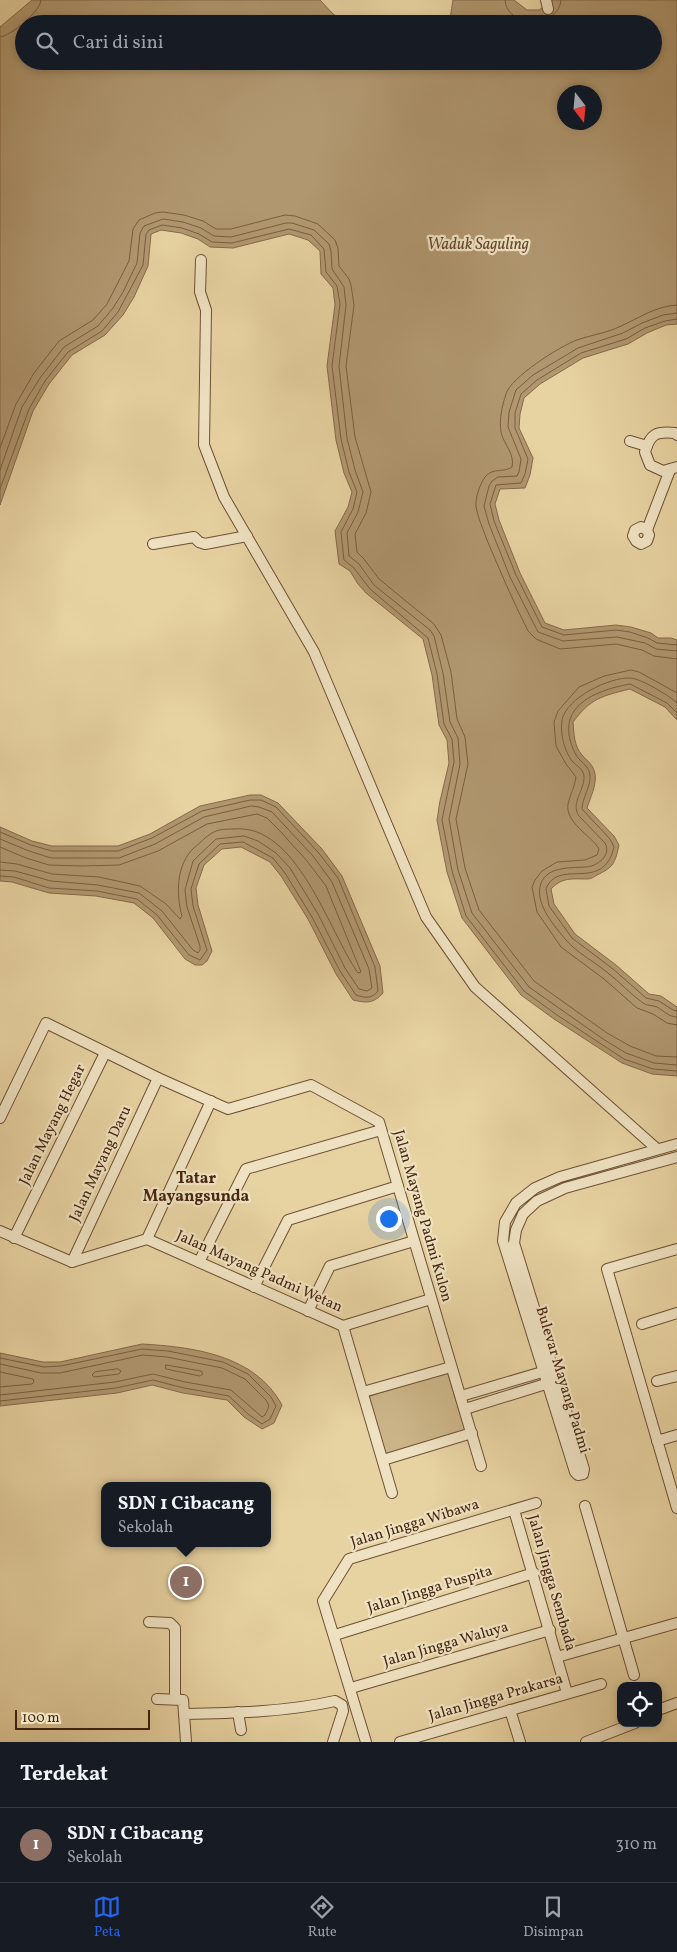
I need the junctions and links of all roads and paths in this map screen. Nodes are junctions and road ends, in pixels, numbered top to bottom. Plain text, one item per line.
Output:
1 (201, 260) dead end
2 (677, 435) edge
3 (630, 441) dead end
4 (647, 446) junction
5 (673, 469) edge
6 (647, 530) dead end
7 (247, 536) junction
8 (153, 544) dead end
9 (105, 1052) junction
10 (158, 1078) junction
11 (211, 1101) junction
12 (0, 1118) edge
13 (382, 1130) junction
14 (677, 1144) edge
15 (657, 1149) junction
16 (677, 1157) edge
17 (573, 1173) junction
18 (576, 1185) junction
19 (398, 1186) junction
20 (0, 1231) edge
21 (14, 1238) junction
22 (147, 1239) junction
23 (414, 1241) junction
24 (677, 1249) edge
25 (72, 1262) junction
26 (199, 1262) junction
27 (254, 1287) junction
28 (431, 1299) junction
29 (308, 1311) junction
30 (677, 1313) edge
31 (642, 1324) dead end
32 (343, 1326) junction
33 (451, 1366) junction
34 (549, 1370) junction
35 (677, 1376) edge
36 (657, 1381) dead end
37 (552, 1382) junction
38 (363, 1392) junction
39 (461, 1396) junction
40 (465, 1409) junction
41 (472, 1433) junction
42 (677, 1435) edge
43 (657, 1441) junction
44 (383, 1460) junction
45 (481, 1466) dead end
46 (392, 1493) dead end
47 (676, 1502) edge
48 (536, 1503) dead end
49 (585, 1506) dead end
50 (514, 1510) junction
51 (534, 1573) junction
52 (150, 1622) dead end
53 (677, 1623) edge
54 (550, 1630) junction
55 (335, 1635) junction
56 (623, 1638) junction
57 (557, 1657) junction
58 (634, 1676) dead end
59 (601, 1684) dead end
60 (351, 1688) junction
61 (567, 1693) junction
62 (157, 1699) dead end
63 (175, 1699) junction
64 (677, 1703) edge
65 (662, 1709) edge
66 (510, 1710) junction
67 (238, 1712) junction
68 (184, 1714) junction
69 (625, 1727) edge
70 (241, 1730) dead end
71 (186, 1742) edge
72 (333, 1742) edge
73 (366, 1742) edge
74 (400, 1742) edge
75 (520, 1742) edge
76 (586, 1742) edge

1 - 7 street
2 - 4 street
3 - 4 street
4 - 5 street
5 - 6 street
7 - 8 street
7 - 15 street
9 - 10 street, Jalan Mayang Padmi Kulon
9 - 12 street, Jalan Mayang Padmi Kulon
9 - 21 street, Jalan Mayang Hegar
10 - 11 street, Jalan Mayang Padmi Kulon
10 - 25 street, Jalan Mayang Daru
11 - 13 street, Jalan Mayang Padmi Kulon
11 - 22 street
13 - 19 street, Jalan Mayang Padmi Kulon
13 - 26 street
14 - 15 street, Bulevar Mayang Padmi
15 - 17 street, Bulevar Mayang Padmi
16 - 18 street, Bulevar Mayang Padmi
17 - 18 street
17 - 34 street, Bulevar Mayang Padmi
18 - 34 street, Bulevar Mayang Padmi
19 - 23 street, Jalan Mayang Padmi Kulon
19 - 27 street
20 - 21 street
21 - 25 street
22 - 25 street
22 - 26 street, Jalan Mayang Padmi Wetan
23 - 28 street, Jalan Mayang Padmi Kulon
23 - 29 street
24 - 43 street
26 - 27 street, Jalan Mayang Padmi Wetan
27 - 29 street, Jalan Mayang Padmi Wetan
28 - 32 street
28 - 33 street, Jalan Mayang Padmi Kulon
29 - 32 street, Jalan Mayang Padmi Wetan
30 - 31 street
32 - 38 street, Jalan Mayang Padmi Wetan
33 - 38 street
33 - 39 street, Jalan Mayang Padmi Kulon
34 - 37 street, Bulevar Mayang Padmi
34 - 39 street
35 - 36 street
37 - 37 street, Bulevar Mayang Padmi
37 - 40 street
38 - 44 street, Jalan Mayang Padmi Wetan
39 - 40 street, Jalan Mayang Padmi Kulon
40 - 41 street, Jalan Mayang Padmi Kulon
41 - 44 street
41 - 45 street, Jalan Mayang Padmi Kulon
42 - 43 street
43 - 47 street
44 - 46 street, Jalan Mayang Padmi Wetan
48 - 50 street, Jalan Jingga Wibawa
49 - 56 street
50 - 51 street, Jalan Jingga Sembada
50 - 55 street, Jalan Jingga Wibawa
51 - 54 street, Jalan Jingga Sembada
51 - 55 street, Jalan Jingga Puspita
52 - 63 street
53 - 56 street
54 - 57 street, Jalan Jingga Sembada
54 - 60 street, Jalan Jingga Waluya
55 - 60 street
56 - 57 street
56 - 58 street
57 - 61 street, Jalan Jingga Sembada
59 - 61 street, Jalan Jingga Prakarsa
60 - 73 street
61 - 66 street, Jalan Jingga Prakarsa
62 - 63 street
63 - 68 street
64 - 65 street
66 - 74 street, Jalan Jingga Prakarsa
66 - 75 street
67 - 68 street
67 - 70 street
67 - 72 street
68 - 71 street
69 - 76 street

